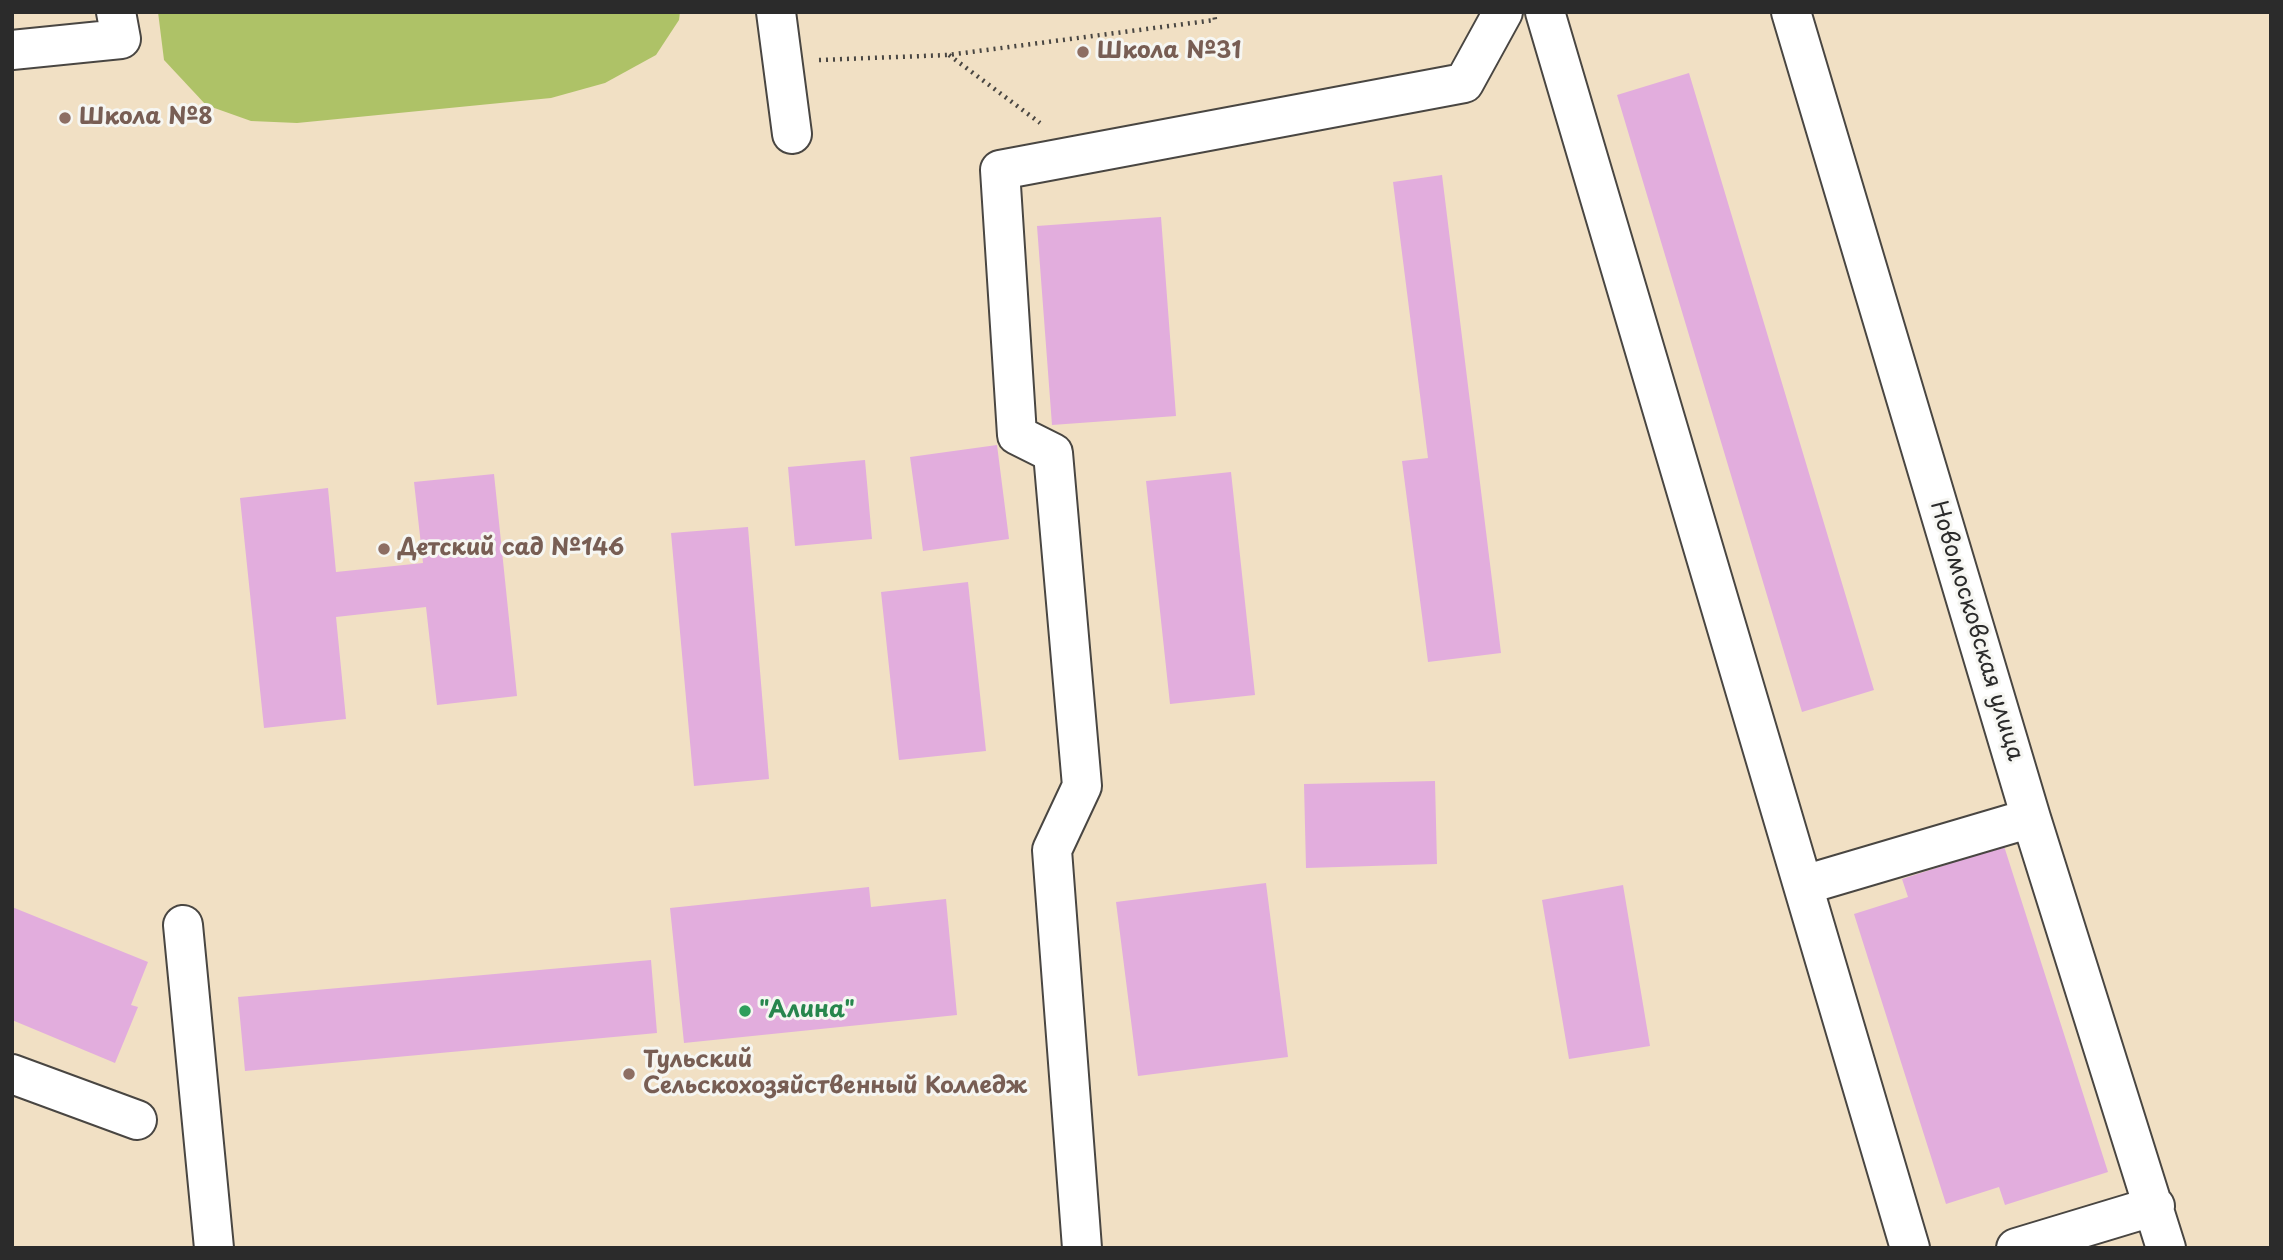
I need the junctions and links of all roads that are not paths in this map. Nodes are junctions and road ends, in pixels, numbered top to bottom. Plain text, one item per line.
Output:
1 (116, 12) edge
2 (776, 12) edge
3 (1503, 12) edge
4 (1545, 12) edge
5 (1791, 12) edge
6 (12, 50) edge
7 (792, 134) dead end
8 (2031, 818) junction
9 (1804, 884) junction
10 (183, 925) dead end
11 (12, 1074) edge
12 (137, 1120) dead end
13 (2155, 1206) junction
14 (214, 1248) edge
15 (1082, 1248) edge
16 (1910, 1248) edge
17 (2016, 1248) edge
18 (2166, 1248) edge

1 - 6 street
2 - 7 street
3 - 15 street
4 - 9 street
5 - 8 street, Новомосковская улица
8 - 9 street
8 - 13 street, Новомосковская улица
9 - 16 street
10 - 14 street
11 - 12 street
13 - 17 street
13 - 18 street, Новомосковская улица

